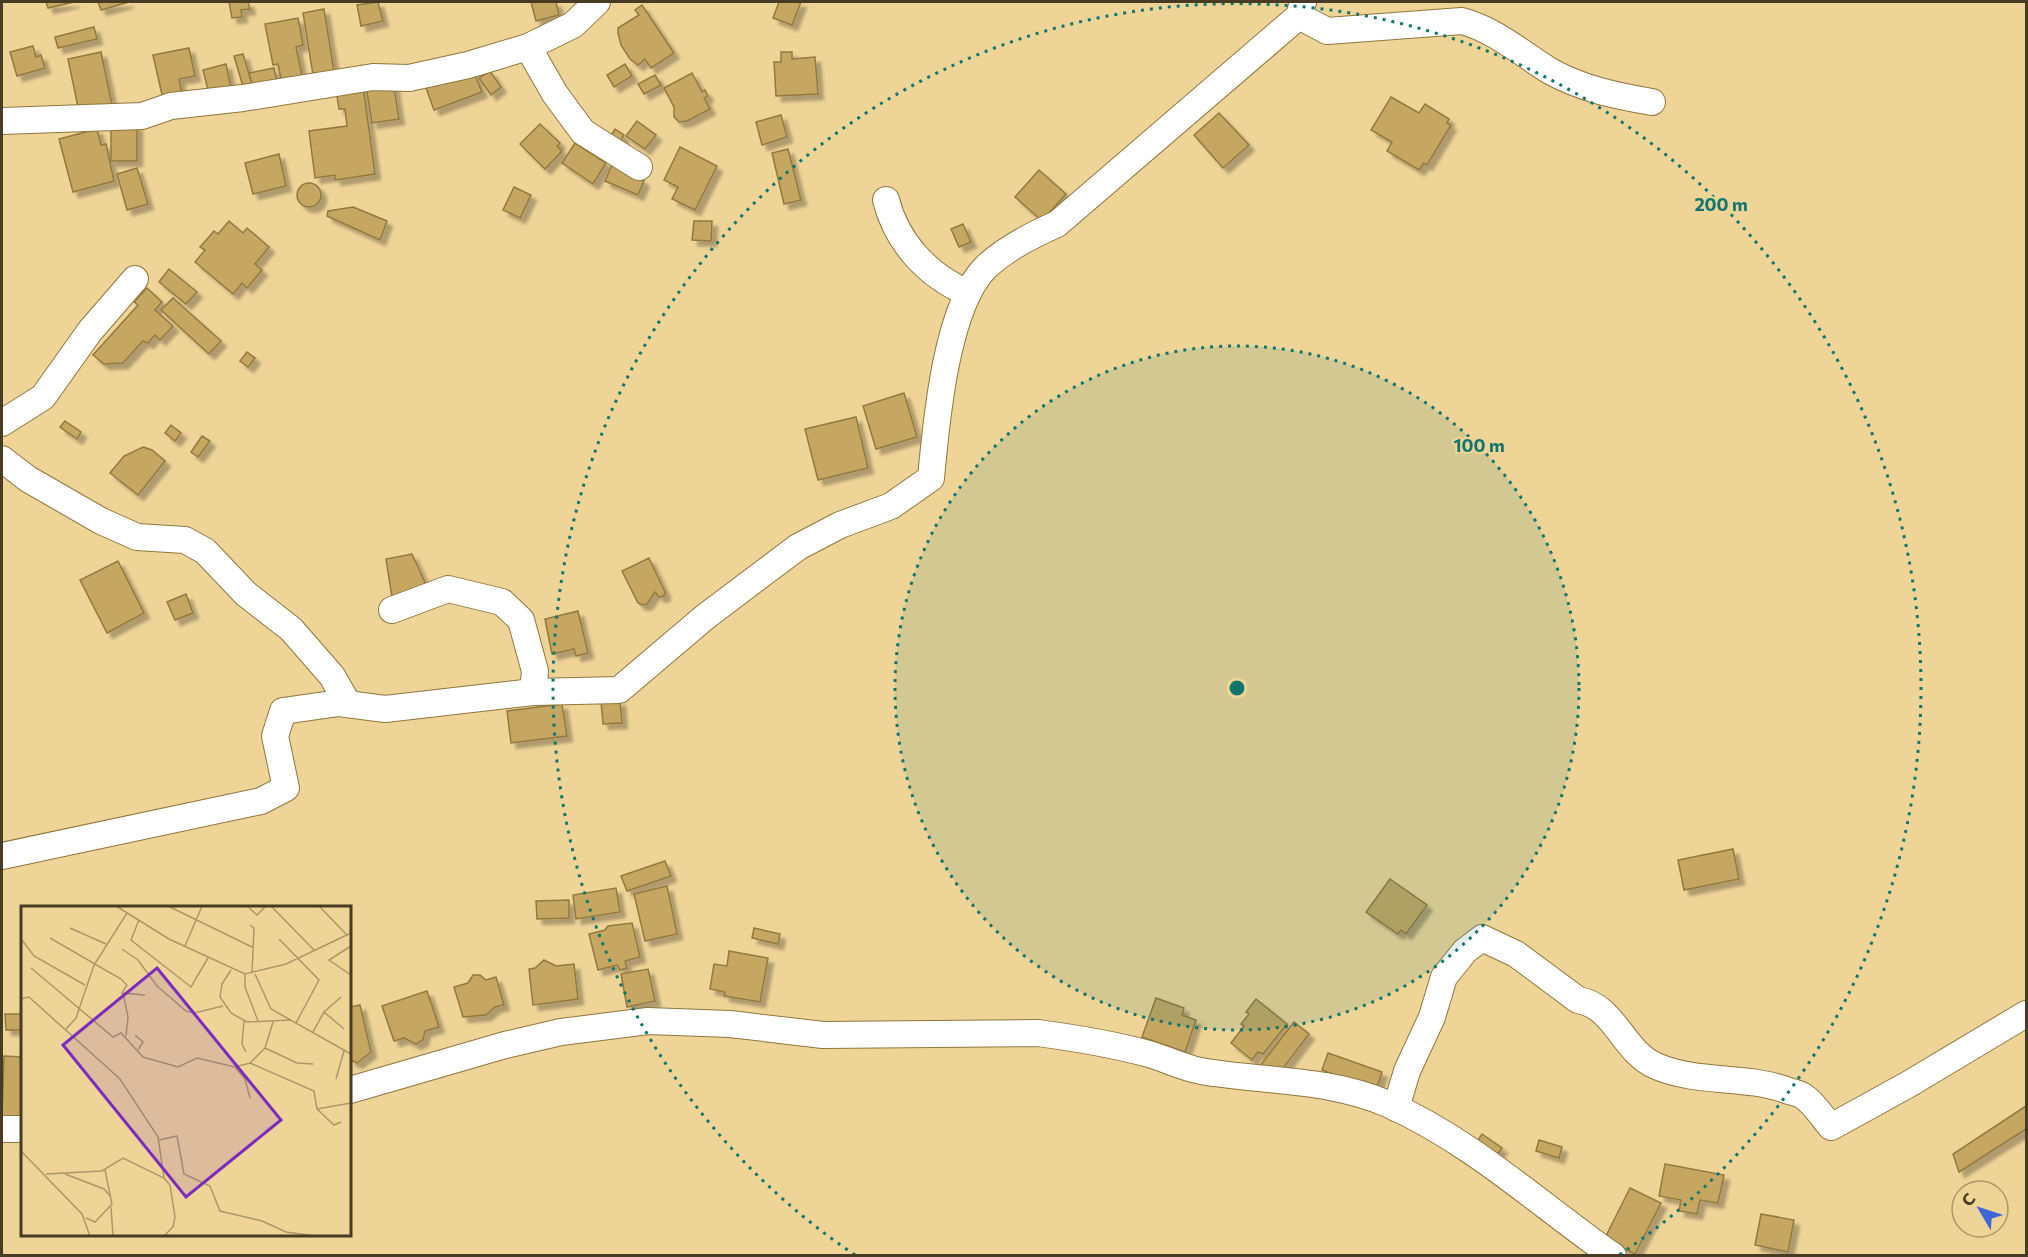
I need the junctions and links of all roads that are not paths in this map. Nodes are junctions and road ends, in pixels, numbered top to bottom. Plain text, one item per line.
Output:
1 (597, 2) edge
2 (1301, 9) edge
3 (528, 47) junction
4 (1652, 102) dead end
5 (2, 121) edge
6 (639, 166) dead end
7 (886, 200) dead end
8 (135, 279) dead end
9 (968, 293) junction
10 (2, 423) edge
11 (2, 459) edge
12 (392, 610) dead end
13 (533, 692) junction
14 (348, 704) junction
15 (2, 856) edge
16 (2026, 1014) edge
17 (351, 1090) edge
18 (1396, 1108) junction
19 (2, 1129) edge
20 (21, 1129) edge
21 (1613, 1256) edge

1 - 3 street
2 - 4 street
2 - 9 street
3 - 5 street
3 - 6 street
7 - 9 street
8 - 10 street
9 - 13 street
11 - 14 street
12 - 13 street
13 - 14 street
14 - 15 street
16 - 18 street
17 - 18 street
18 - 21 street
19 - 20 street

